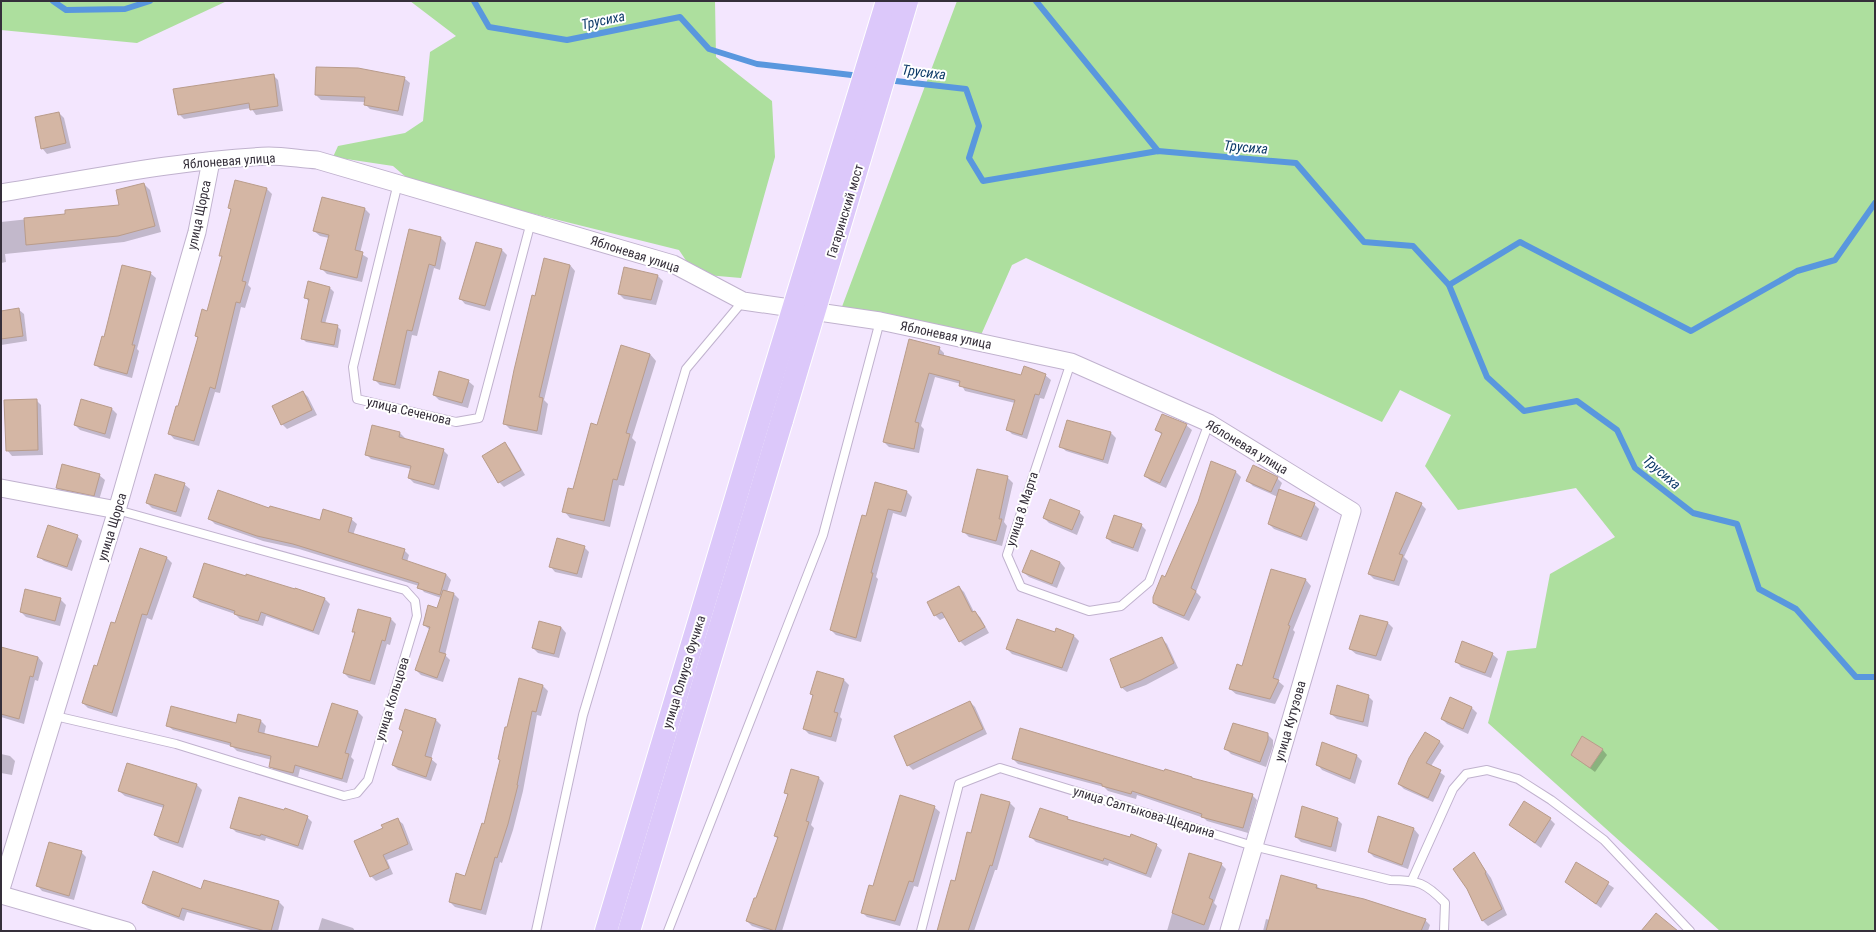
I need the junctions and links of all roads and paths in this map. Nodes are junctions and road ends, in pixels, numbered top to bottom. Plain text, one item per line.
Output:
1 (887, 1) edge
2 (907, 1) edge
3 (211, 161) junction
4 (398, 183) junction
5 (1, 193) edge
6 (531, 222) junction
7 (743, 302) junction
8 (880, 321) junction
9 (1071, 362) junction
10 (761, 414) joint
11 (782, 420) joint
12 (1209, 423) junction
13 (1, 488) edge
14 (118, 510) junction
15 (1352, 511) joint
16 (54, 716) junction
17 (1253, 846) junction
18 (1412, 880) junction
19 (1, 888) edge
20 (1, 895) edge
21 (127, 931) edge
22 (536, 931) edge
23 (606, 931) edge
24 (630, 931) edge
25 (668, 931) edge
26 (921, 931) edge
27 (1229, 931) edge
28 (1444, 931) edge
29 (1690, 931) edge

1 - 10 main road, Гагаринский мост, bridge
2 - 11 main road, Гагаринский мост, bridge
3 - 4 street, Яблоневая улица
3 - 5 street, Яблоневая улица
3 - 14 street, улица Щорса
4 - 6 street, Яблоневая улица
4 - 6 lane, улица Сеченова
6 - 7 street, Яблоневая улица
7 - 8 street, Яблоневая улица
7 - 22 lane
8 - 9 street, Яблоневая улица
8 - 25 lane
9 - 12 street, Яблоневая улица
9 - 12 lane, улица 8 Марта
10 - 23 main road, улица Юлиуса Фучика
11 - 24 main road, улица Юлиуса Фучика
12 - 15 street, Яблоневая улица
13 - 14 street
14 - 16 street, улица Щорса
14 - 16 lane, улица Кольцова
15 - 17 street, улица Кутузова
16 - 19 street, улица Щорса
17 - 18 lane, улица Салтыкова-Щедрина
17 - 26 lane, улица Салтыкова-Щедрина
17 - 27 street, улица Кутузова
18 - 28 lane, улица Салтыкова-Щедрина
18 - 29 lane
20 - 21 street

